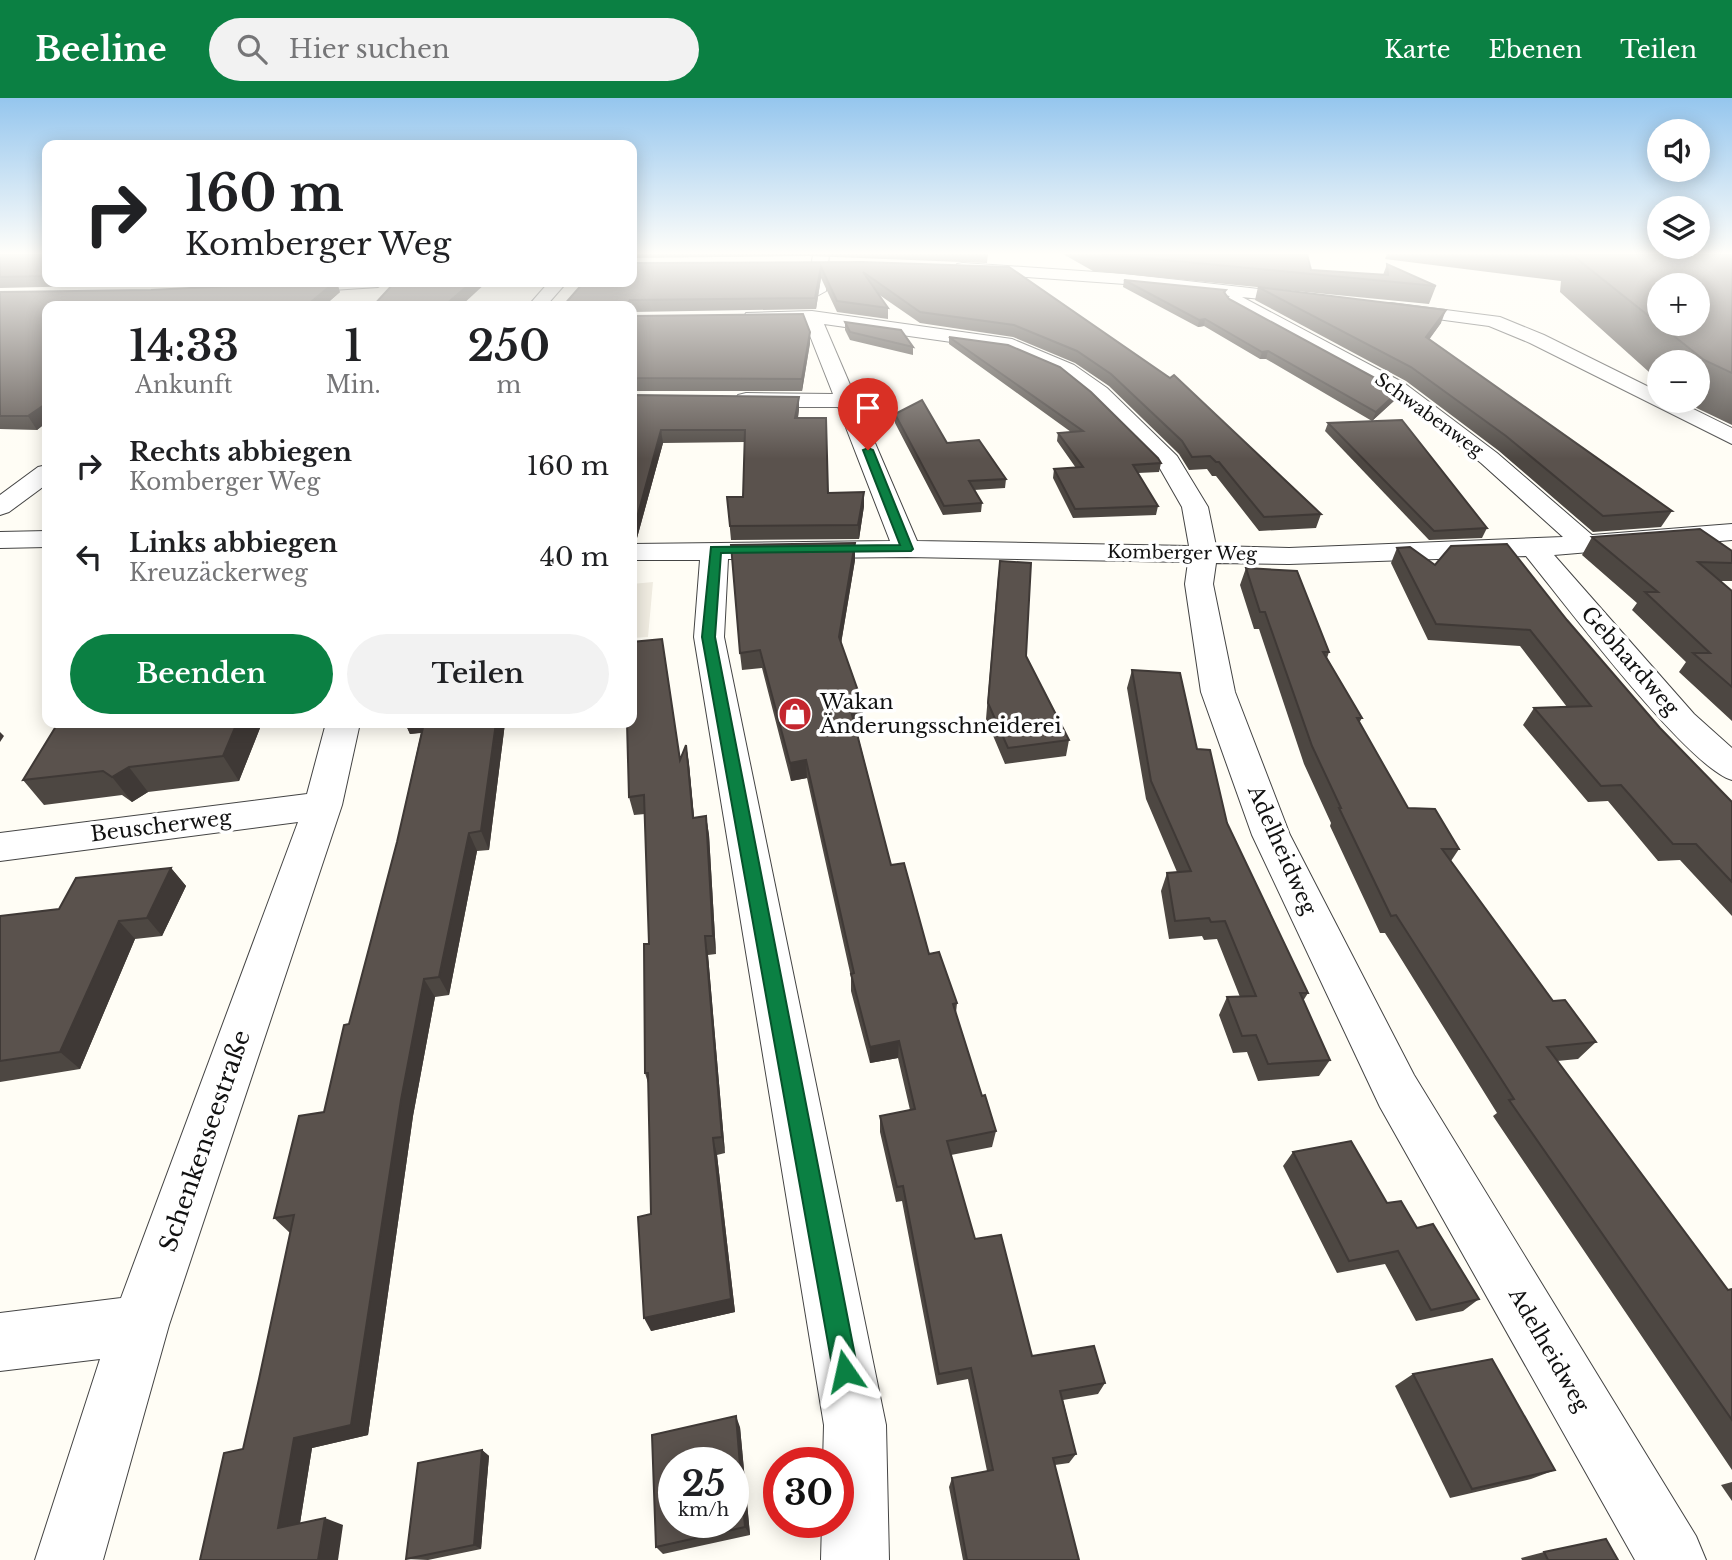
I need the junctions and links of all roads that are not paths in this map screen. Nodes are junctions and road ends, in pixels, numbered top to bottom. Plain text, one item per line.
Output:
1 (821, 322) edge
2 (903, 322) edge
3 (1276, 322) edge
4 (1496, 322) edge
5 (1647, 394) edge
6 (726, 400) edge
7 (848, 401) junction
8 (1685, 413) edge
9 (1732, 437) edge
10 (42, 476) edge
11 (0, 507) edge
12 (1732, 532) edge
13 (42, 539) edge
14 (0, 540) edge
15 (1587, 545) junction
16 (1533, 548) junction
17 (907, 549) junction
18 (715, 550) junction
19 (637, 552) edge
20 (1204, 553) junction
21 (342, 728) edge
22 (1732, 768) edge
23 (323, 805) junction
24 (0, 847) edge
25 (140, 1325) junction
26 (0, 1342) edge
27 (69, 1560) edge
28 (855, 1560) edge
29 (1672, 1560) edge

1 - 7 street
2 - 20 street, Adelheidweg
3 - 15 street, Schwabenweg
4 - 5 street
6 - 7 street
7 - 17 street
8 - 9 street
10 - 11 street
12 - 15 street, Komberger Weg
13 - 14 street
15 - 16 street, Komberger Weg
16 - 20 street, Komberger Weg
16 - 22 street, Gebhardweg
17 - 18 street, Komberger Weg
17 - 20 street, Komberger Weg
18 - 19 street, Komberger Weg
18 - 28 street
20 - 29 street, Adelheidweg
21 - 23 street, Schenkenseestraße
23 - 24 street, Beuscherweg
23 - 25 street, Schenkenseestraße
25 - 26 street
25 - 27 street, Schenkenseestraße

